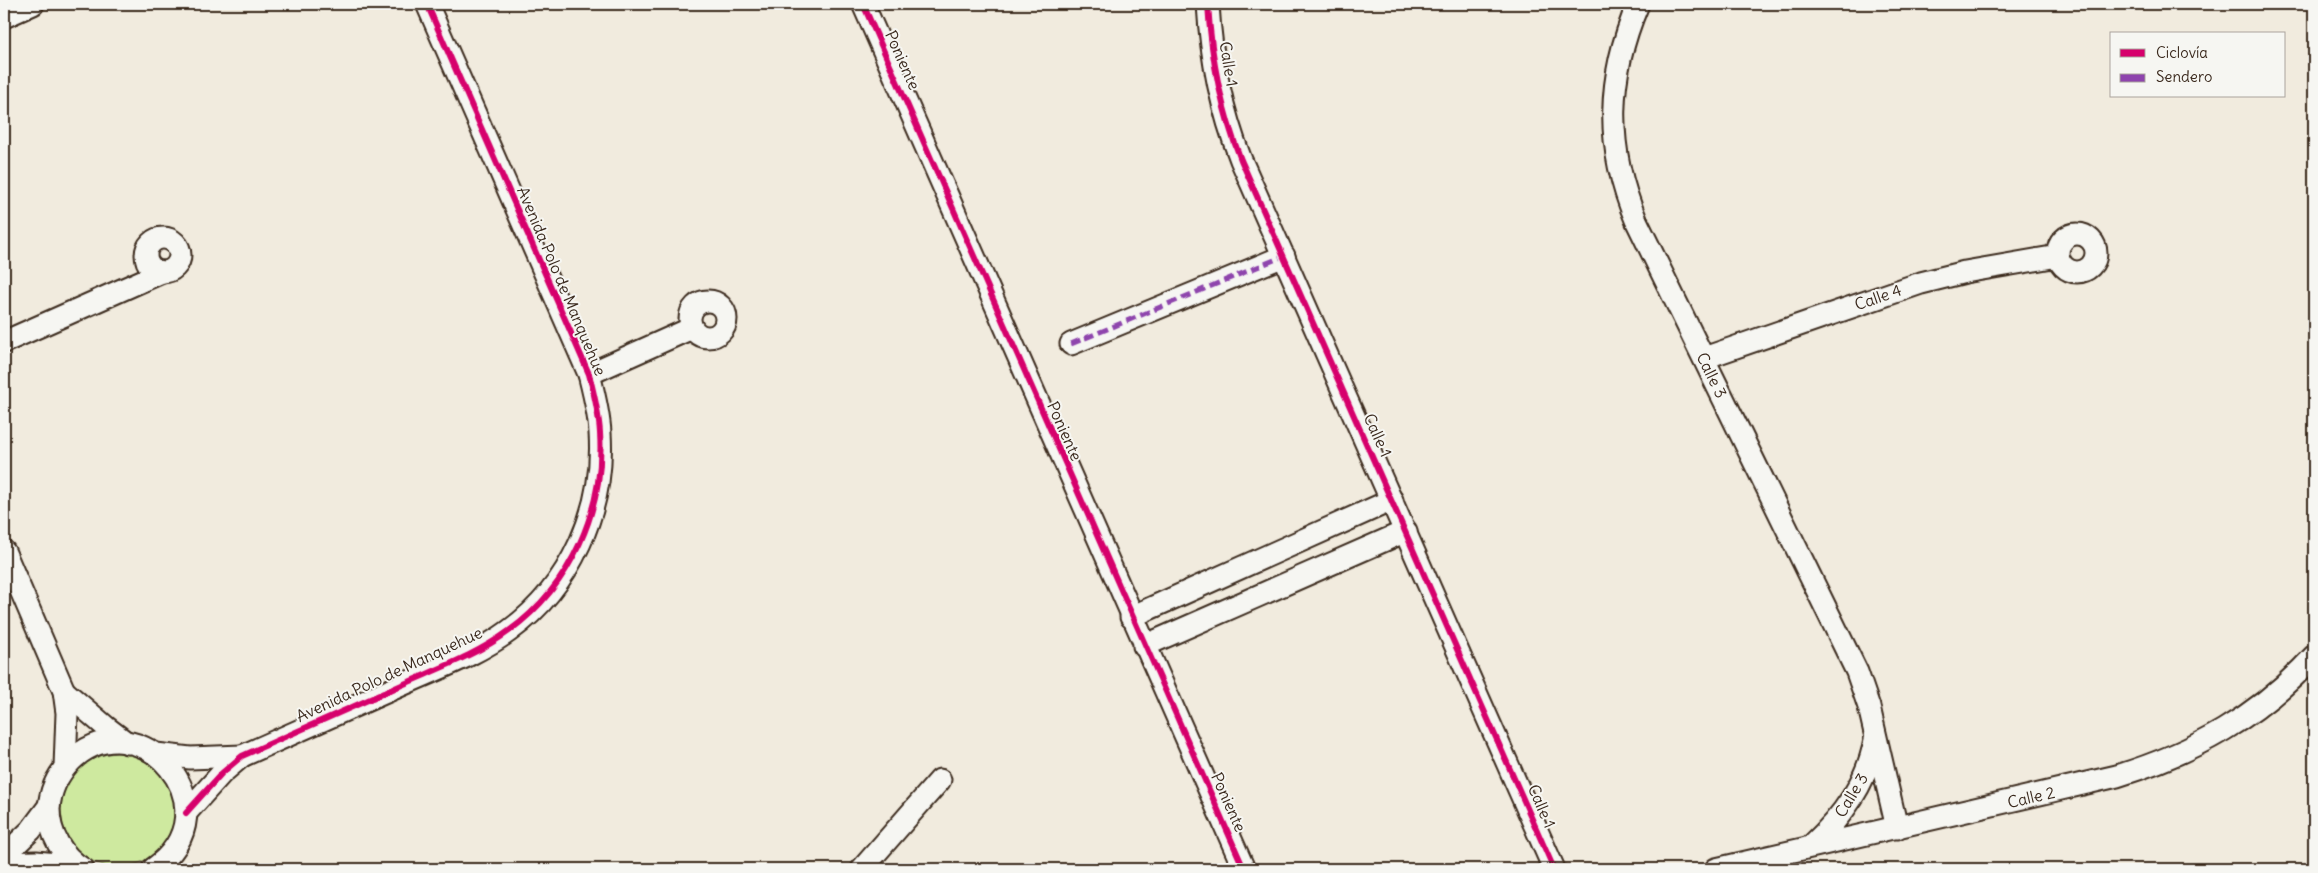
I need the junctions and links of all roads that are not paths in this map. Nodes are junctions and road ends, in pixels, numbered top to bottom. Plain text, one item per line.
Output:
1 (33, 4) edge
2 (427, 4) edge
3 (863, 4) edge
4 (1208, 4) edge
5 (1638, 4) edge
6 (4, 17) edge
7 (1284, 256) junction
8 (2058, 256) dead end
9 (162, 272) dead end
10 (692, 328) dead end
11 (4, 342) edge
12 (1071, 344) dead end
13 (1704, 358) junction
14 (589, 374) junction
15 (1392, 500) junction
16 (1406, 531) junction
17 (4, 551) edge
18 (1131, 617) junction
19 (1144, 646) junction
20 (2314, 656) edge
21 (64, 691) junction
22 (1876, 735) junction
23 (127, 743) junction
24 (156, 754) junction
25 (242, 756) junction
26 (65, 767) junction
27 (940, 780) dead end
28 (49, 806) junction
29 (186, 813) junction
30 (1897, 828) junction
31 (1811, 846) junction
32 (175, 848) junction
33 (4, 856) edge
34 (4, 863) edge
35 (80, 867) edge
36 (1555, 868) edge
37 (153, 869) edge
38 (172, 869) edge
39 (862, 869) edge
40 (1244, 869) edge
41 (1716, 869) edge

1 - 6 street
2 - 14 street, Avenida Polo de Manquehue
3 - 18 street, Poniente
4 - 7 street, Calle 1
5 - 13 street, Calle 3
7 - 12 street
7 - 15 street, Calle 1
8 - 13 street, Calle 4
9 - 11 street
10 - 14 street
13 - 22 street, Calle 3
14 - 25 street, Avenida Polo de Manquehue
15 - 16 street, Calle 1
15 - 18 street
16 - 19 street
16 - 36 street, Calle 1
17 - 21 street
18 - 19 street, Poniente
19 - 40 street, Poniente
20 - 30 street, Calle 2
21 - 23 street
21 - 26 street
22 - 30 street, Calle 3
22 - 31 street, Calle 3
23 - 24 street
23 - 26 street
24 - 25 street, Avenida Polo de Manquehue
24 - 29 street
25 - 29 street, Avenida Polo de Manquehue
26 - 28 street
27 - 39 street
28 - 33 street
28 - 35 street
29 - 32 street
30 - 31 street, Calle 2
31 - 41 street, Calle 2
32 - 37 street
32 - 38 street
34 - 35 street

